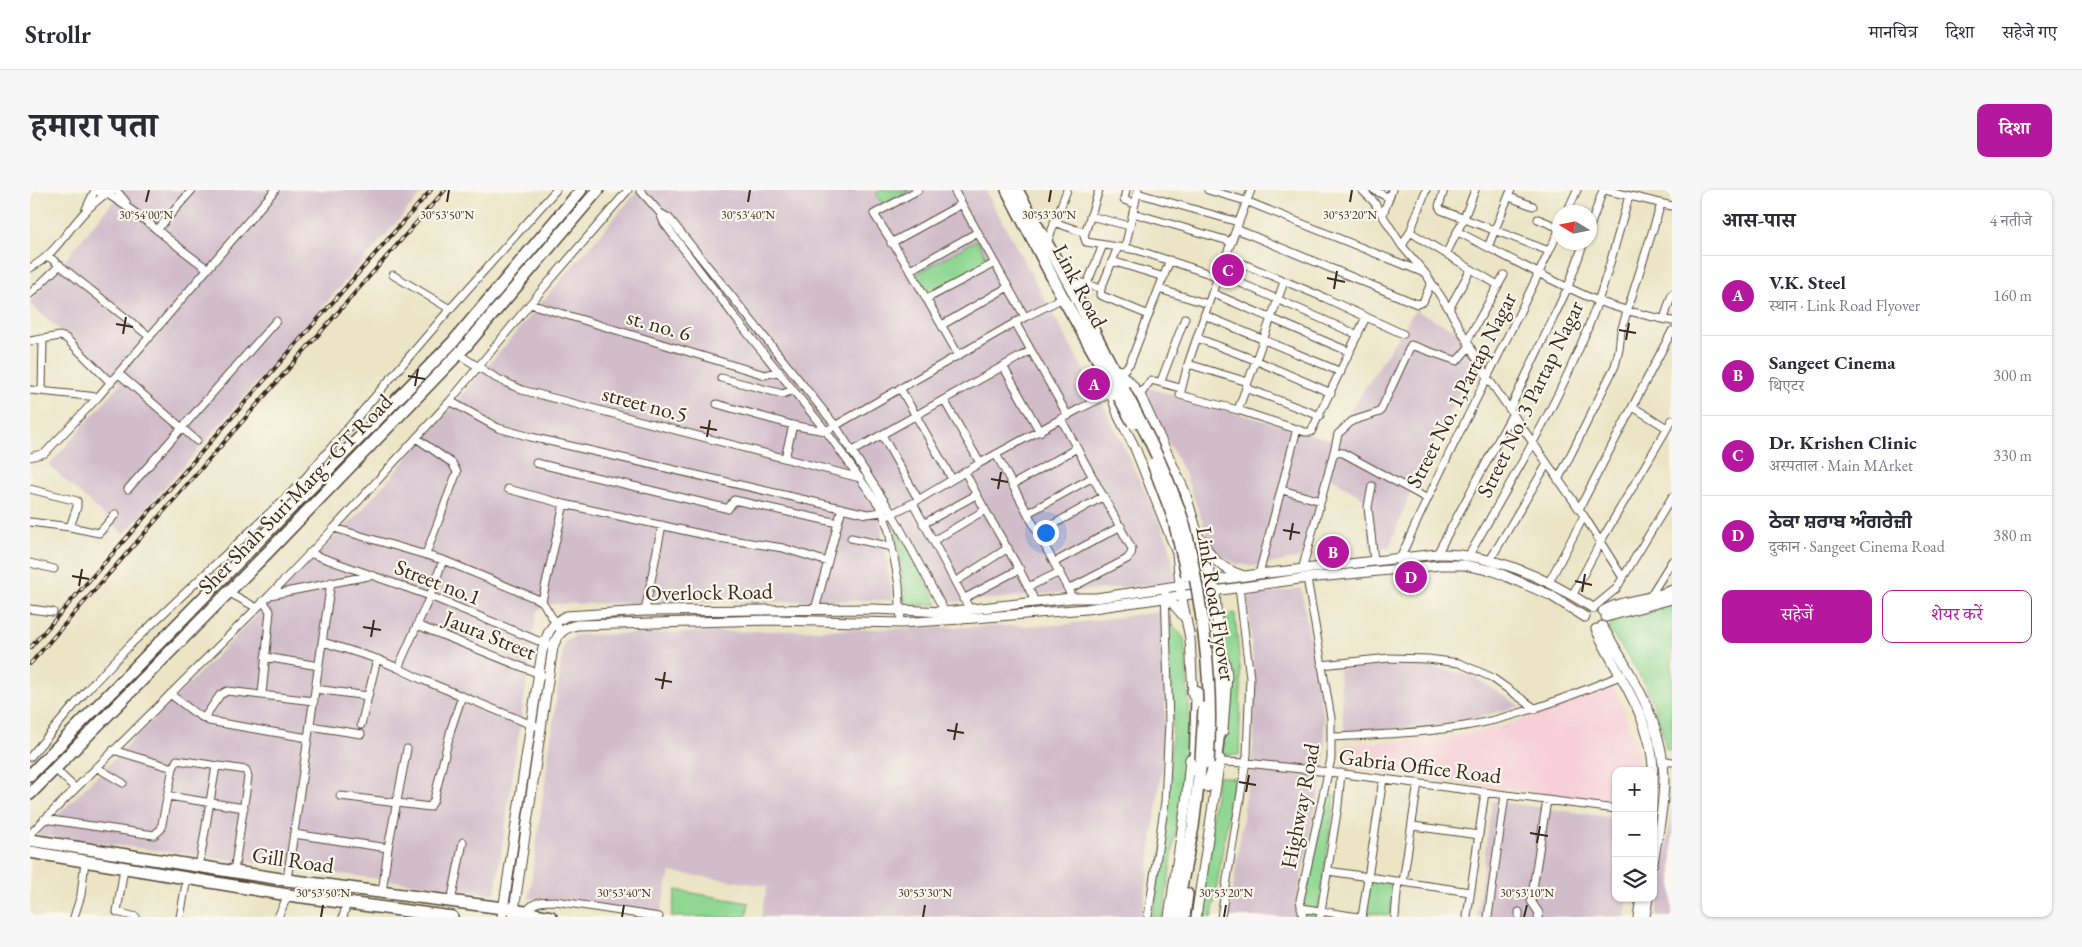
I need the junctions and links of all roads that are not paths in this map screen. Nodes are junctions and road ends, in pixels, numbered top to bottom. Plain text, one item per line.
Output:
1 (192, 190) edge
2 (275, 190) edge
3 (556, 190) edge
4 (581, 190) edge
5 (598, 190) edge
6 (628, 190) edge
7 (640, 190) edge
8 (918, 190) edge
9 (954, 190) edge
10 (1007, 190) edge
11 (1017, 190) edge
12 (1067, 190) edge
13 (1099, 190) edge
14 (1126, 190) edge
15 (1208, 190) edge
16 (1251, 190) edge
17 (1362, 190) edge
18 (1374, 190) edge
19 (1392, 190) edge
20 (1426, 190) edge
21 (1444, 190) edge
22 (1475, 190) edge
23 (1577, 190) edge
24 (1604, 190) edge
25 (105, 191) edge
26 (1138, 192) edge
27 (1510, 193) edge
28 (1629, 196) junction
29 (1389, 198) junction
30 (1246, 201) junction
31 (962, 204) junction
32 (1135, 204) junction
33 (1661, 204) junction
34 (1570, 205) edge
35 (1532, 206) dead end
36 (1672, 206) edge
37 (1597, 208) edge
38 (660, 213) junction
39 (1133, 213) junction
40 (83, 214) junction
41 (1383, 214) junction
42 (1090, 216) junction
43 (1464, 218) junction
44 (1538, 219) dead end
45 (1054, 222) junction
46 (1237, 225) junction
47 (1552, 225) edge
48 (1130, 226) junction
49 (157, 230) junction
50 (1496, 230) junction
51 (978, 232) junction
52 (1410, 232) junction
53 (1458, 232) junction
54 (1085, 233) junction
55 (1232, 242) junction
56 (892, 243) junction
57 (1047, 243) junction
58 (1103, 245) junction
59 (1552, 245) edge
60 (1402, 246) junction
61 (1122, 247) junction
62 (1488, 247) junction
63 (1581, 250) edge
64 (1549, 251) junction
65 (1446, 254) junction
66 (48, 256) junction
67 (1227, 257) junction
68 (1170, 260) junction
69 (1112, 261) junction
70 (995, 263) junction
71 (60, 266) junction
72 (30, 268) edge
73 (208, 269) junction
74 (1471, 269) junction
75 (910, 270) junction
76 (1425, 273) junction
77 (1540, 273) junction
78 (394, 275) dead end
79 (1504, 275) dead end
80 (1220, 276) junction
81 (1164, 277) junction
82 (1284, 282) junction
83 (1432, 283) junction
84 (1087, 284) junction
85 (1498, 285) junction
86 (1070, 286) junction
87 (1008, 287) junction
88 (1568, 287) junction
89 (1101, 289) junction
90 (1159, 289) junction
91 (1212, 292) junction
92 (30, 294) edge
93 (1672, 294) edge
94 (1063, 298) junction
95 (926, 299) junction
96 (1277, 300) junction
97 (1598, 300) junction
98 (530, 304) junction
99 (1208, 304) junction
100 (450, 309) junction
101 (1449, 309) junction
102 (1628, 310) junction
103 (1149, 315) junction
104 (1204, 315) junction
105 (1025, 317) junction
106 (1366, 317) junction
107 (1185, 318) dead end
108 (1270, 318) junction
109 (276, 320) dead end
110 (1668, 320) edge
111 (1015, 322) junction
112 (942, 325) junction
113 (1672, 331) edge
114 (1358, 334) junction
115 (1403, 334) dead end
116 (150, 337) junction
117 (30, 338) edge
118 (1197, 338) junction
119 (43, 339) junction
120 (1263, 339) junction
121 (1469, 343) junction
122 (1030, 351) junction
123 (1350, 352) junction
124 (458, 354) junction
125 (959, 356) junction
126 (1255, 360) junction
127 (1188, 364) junction
128 (1003, 366) junction
129 (478, 367) junction
130 (779, 372) junction
131 (1110, 372) junction
132 (1340, 372) junction
133 (119, 374) junction
134 (1487, 377) junction
135 (721, 378) dead end
136 (1161, 381) junction
137 (111, 382) junction
138 (1247, 385) junction
139 (900, 388) junction
140 (1180, 388) junction
141 (30, 390) edge
142 (793, 390) junction
143 (42, 391) junction
144 (1331, 393) junction
145 (1118, 394) junction
146 (1140, 395) junction
147 (98, 397) junction
148 (944, 400) junction
149 (450, 401) junction
150 (718, 404) dead end
151 (1633, 407) junction
152 (1238, 410) junction
153 (1511, 411) junction
154 (916, 416) junction
155 (1320, 416) junction
156 (1065, 417) junction
157 (1672, 420) edge
158 (793, 425) junction
159 (835, 425) junction
160 (182, 428) junction
161 (1668, 428) junction
162 (1297, 429) junction
163 (826, 432) junction
164 (1040, 432) junction
165 (882, 434) junction
166 (416, 438) junction
167 (197, 441) dead end
168 (1533, 443) junction
169 (1077, 448) junction
170 (851, 452) junction
171 (1334, 452) junction
172 (996, 454) junction
173 (30, 457) edge
174 (785, 458) junction
175 (536, 463) dead end
176 (980, 463) junction
177 (1547, 464) junction
178 (965, 471) junction
179 (1093, 477) junction
180 (860, 478) junction
181 (952, 479) junction
182 (1558, 480) junction
183 (1012, 484) junction
184 (1183, 486) junction
185 (1372, 486) dead end
186 (30, 489) edge
187 (128, 489) dead end
188 (508, 489) dead end
189 (1282, 490) junction
190 (976, 495) junction
191 (1104, 496) junction
192 (1672, 496) edge
193 (1426, 498) junction
194 (916, 501) junction
195 (1321, 501) junction
196 (564, 504) junction
197 (842, 508) junction
198 (1579, 509) junction
199 (985, 510) junction
200 (1028, 513) junction
201 (116, 514) dead end
202 (887, 514) junction
203 (1584, 516) junction
204 (30, 522) edge
205 (838, 523) junction
206 (923, 524) junction
207 (662, 525) junction
208 (1121, 526) junction
209 (70, 527) junction
210 (334, 528) junction
211 (1038, 533) junction
212 (852, 538) dead end
213 (933, 541) junction
214 (1601, 541) junction
215 (892, 547) junction
216 (1008, 548) junction
217 (309, 553) junction
218 (426, 554) junction
219 (1437, 554) junction
220 (1469, 555) junction
221 (1400, 558) junction
222 (443, 560) junction
223 (1490, 560) junction
224 (1374, 561) junction
225 (1672, 561) edge
226 (828, 562) junction
227 (1055, 562) junction
228 (30, 563) edge
229 (54, 568) dead end
230 (1020, 569) junction
231 (1398, 569) junction
232 (1060, 572) junction
233 (1259, 574) junction
234 (1305, 574) junction
235 (371, 576) junction
236 (1246, 577) junction
237 (1623, 578) junction
238 (331, 582) junction
239 (955, 582) junction
240 (1210, 582) junction
241 (1549, 582) junction
242 (1180, 586) junction
243 (1028, 587) junction
244 (1239, 587) junction
245 (1164, 588) junction
246 (1069, 589) junction
247 (1672, 590) edge
248 (228, 592) junction
249 (1214, 592) junction
250 (1573, 594) junction
251 (270, 595) junction
252 (430, 596) junction
253 (1182, 596) junction
254 (1085, 597) junction
255 (1072, 598) junction
256 (1167, 598) junction
257 (1649, 598) junction
258 (964, 599) junction
259 (1672, 599) edge
260 (263, 601) junction
261 (542, 601) junction
262 (1034, 602) junction
263 (257, 608) junction
264 (969, 608) junction
265 (1593, 608) junction
266 (30, 609) edge
267 (1086, 609) junction
268 (815, 610) junction
269 (646, 611) junction
270 (53, 612) dead end
271 (902, 612) junction
272 (945, 612) junction
273 (1604, 614) junction
274 (1585, 617) junction
275 (1186, 619) junction
276 (554, 622) junction
277 (901, 623) junction
278 (417, 625) junction
279 (1599, 627) junction
280 (561, 632) junction
281 (323, 642) junction
282 (544, 643) junction
283 (554, 647) junction
284 (1219, 650) junction
285 (265, 657) junction
286 (377, 659) junction
287 (1322, 665) junction
288 (319, 666) junction
289 (398, 668) junction
290 (538, 674) junction
291 (1622, 675) junction
292 (549, 678) junction
293 (316, 689) junction
294 (170, 694) junction
295 (262, 694) junction
296 (1195, 694) junction
297 (368, 696) junction
298 (462, 696) junction
299 (314, 701) junction
300 (1536, 709) junction
301 (204, 718) junction
302 (361, 725) dead end
303 (532, 725) junction
304 (310, 726) junction
305 (542, 727) junction
306 (361, 734) dead end
307 (1331, 737) junction
308 (308, 738) junction
309 (407, 749) dead end
310 (113, 750) junction
311 (30, 757) edge
312 (1662, 760) junction
313 (1220, 762) junction
314 (1672, 762) edge
315 (1246, 763) junction
316 (216, 766) junction
317 (96, 767) junction
318 (1652, 767) edge
319 (173, 768) junction
320 (55, 769) junction
321 (1328, 772) junction
322 (1341, 773) junction
323 (30, 775) edge
324 (1383, 779) junction
325 (123, 783) dead end
326 (1203, 783) junction
327 (1418, 783) junction
328 (75, 788) junction
329 (1485, 792) junction
330 (30, 794) edge
331 (521, 794) junction
332 (1504, 795) junction
333 (168, 796) junction
334 (340, 796) dead end
335 (532, 796) junction
336 (1546, 800) junction
337 (210, 803) junction
338 (396, 804) junction
339 (244, 808) junction
340 (1612, 808) edge
341 (1657, 815) edge
342 (44, 819) junction
343 (1413, 826) junction
344 (30, 834) edge
345 (294, 834) junction
346 (1479, 835) junction
347 (30, 840) edge
348 (462, 842) dead end
349 (388, 848) junction
350 (30, 852) edge
351 (85, 861) junction
352 (510, 864) junction
353 (520, 866) junction
354 (199, 867) junction
355 (124, 868) junction
356 (1328, 871) junction
357 (234, 872) junction
358 (1368, 877) junction
359 (187, 878) junction
360 (287, 880) junction
361 (1401, 881) junction
362 (1470, 892) junction
363 (382, 893) junction
364 (288, 894) junction
365 (346, 902) junction
366 (451, 902) junction
367 (1640, 902) edge
368 (1647, 902) edge
369 (1301, 908) junction
370 (526, 912) junction
371 (508, 913) edge
372 (405, 914) edge
373 (1321, 914) edge
374 (432, 916) edge
375 (74, 917) edge
376 (136, 917) edge
377 (180, 917) edge
378 (278, 917) edge
379 (343, 917) edge
380 (452, 917) edge
381 (552, 917) edge
382 (659, 917) edge
383 (1148, 917) edge
384 (1169, 917) edge
385 (1175, 917) edge
386 (1184, 917) edge
387 (1196, 917) edge
388 (1222, 917) edge
389 (1303, 917) edge
390 (1358, 917) edge
391 (1362, 917) edge
392 (1395, 917) edge
393 (1467, 917) edge
394 (1488, 917) edge
395 (1538, 917) edge
396 (1638, 917) edge
397 (1645, 917) edge

1 - 49 street
2 - 73 street
3 - 100 street
4 - 323 main road, Sher Shah Suri Marg - GT Road
5 - 124 main road, Sher Shah Suri Marg - GT Road
6 - 98 street
7 - 38 street
8 - 56 street
9 - 31 street
10 - 94 main road, Link Road
11 - 57 main road, Link Road
12 - 45 street
13 - 42 street
14 - 32 street
15 - 30 street
16 - 30 street
17 - 41 street
18 - 29 street
19 - 29 street
20 - 52 street
21 - 43 street
22 - 43 street
23 - 34 street
24 - 28 street
24 - 37 street
25 - 40 street
25 - 40 street
25 - 49 street
26 - 32 street
26 - 46 street
27 - 35 street
27 - 50 street
28 - 33 street
28 - 97 street, Street No. 3 Partap Nagar
29 - 41 street
30 - 46 street
30 - 76 street
31 - 51 street
31 - 56 street
32 - 39 street
33 - 36 street
33 - 102 street
38 - 130 street
38 - 159 street
39 - 48 street
39 - 55 street
40 - 66 street
41 - 60 street
42 - 48 street
42 - 54 street
43 - 50 street
43 - 53 street
44 - 47 street
45 - 54 street
45 - 57 street
46 - 55 street
46 - 83 street
48 - 61 street
49 - 73 street
50 - 62 street
50 - 64 street
51 - 70 street
51 - 75 street
52 - 60 street
52 - 65 street
53 - 62 street
53 - 65 street
54 - 58 street
55 - 67 street
56 - 75 street
57 - 86 main road, Link Road
58 - 61 street
58 - 84 street
59 - 64 street, Street No. 1,Partap Nagar
60 - 76 street
61 - 68 street
61 - 69 street
62 - 77 street
63 - 88 street
64 - 77 street, Street No. 1,Partap Nagar
65 - 74 street
66 - 71 street
66 - 72 street
67 - 80 street
67 - 82 street
68 - 80 street
68 - 81 street
69 - 81 street
69 - 89 street
70 - 87 street
70 - 95 street
71 - 92 street
71 - 116 street
73 - 116 street
74 - 85 street
74 - 101 street
75 - 95 street
76 - 83 street
77 - 88 street
77 - 134 street, Street No. 1,Partap Nagar
78 - 100 street
79 - 85 street
80 - 91 street
80 - 96 street
81 - 90 street
82 - 96 street
82 - 106 street
83 - 101 street
84 - 86 street
84 - 89 street
85 - 121 street
86 - 131 main road, Link Road
87 - 105 street
87 - 112 street
88 - 97 street
88 - 153 street
89 - 103 street
90 - 99 street
90 - 103 street
91 - 99 street
91 - 108 street
93 - 110 street
94 - 105 street
94 - 131 main road, Link Road
95 - 112 street
96 - 108 street
96 - 114 street
97 - 102 street
97 - 168 street, Street No. 3 Partap Nagar
98 - 129 street
98 - 130 street, st. no. 6
99 - 104 street
100 - 311 street
101 - 121 street
102 - 110 street
102 - 182 street
103 - 131 street
104 - 118 street
104 - 120 street
105 - 111 street
106 - 114 street
106 - 115 street
107 - 136 street
108 - 120 street
108 - 123 street
109 - 160 street
111 - 122 street
111 - 125 street
112 - 125 street
113 - 151 street
114 - 123 street
116 - 133 street
117 - 119 street
118 - 126 street
118 - 127 street
119 - 137 street
119 - 143 street
120 - 126 street
120 - 132 street
121 - 134 street
121 - 171 street
122 - 128 street
122 - 156 street
123 - 132 street
124 - 129 street, street no.5
124 - 248 main road, Sher Shah Suri Marg - GT Road
125 - 139 street
126 - 138 street
126 - 144 street
127 - 138 street
127 - 140 street
128 - 148 street
128 - 164 street
129 - 149 street
129 - 174 street, street no.5
130 - 142 street
131 - 145 main road, Link Road Flyover
131 - 146 street
132 - 144 street
133 - 137 street
133 - 160 street
134 - 153 street
134 - 193 street, Street No. 1,Partap Nagar
135 - 142 street
136 - 140 street
136 - 146 street
137 - 147 street
138 - 152 street
138 - 155 street
139 - 154 street
139 - 159 street
140 - 152 street
141 - 143 street
142 - 163 street
143 - 147 street
144 - 155 street
145 - 156 street
145 - 242 street
145 - 326 main road, Link Road Flyover, bridge
146 - 184 street
147 - 173 street
148 - 154 street
148 - 176 street
149 - 166 street
149 - 197 street
150 - 158 street
151 - 161 street
151 - 198 street
152 - 162 street
153 - 168 street
153 - 219 street
154 - 165 street
154 - 181 street
155 - 162 street
156 - 164 street
156 - 169 street
157 - 161 street
158 - 163 street
158 - 174 street
159 - 163 street
159 - 170 street
160 - 167 street
160 - 187 street
161 - 214 street
162 - 189 street
163 - 180 street
164 - 172 street
165 - 170 street
165 - 194 street
166 - 210 street
166 - 218 street
168 - 177 street
168 - 220 street, Street No. 3 Partap Nagar
169 - 179 street
169 - 183 street
170 - 202 street
171 - 193 street
171 - 195 street
172 - 176 street
172 - 183 street
174 - 180 street, street no.5
175 - 205 street
176 - 178 street
177 - 182 street
177 - 223 street
178 - 181 street
178 - 190 street
179 - 191 street
179 - 200 street
180 - 202 street
181 - 194 street
182 - 198 street
183 - 200 street
184 - 236 street
184 - 240 street
185 - 224 street
186 - 209 street
188 - 196 street
189 - 195 street
189 - 233 street
190 - 199 street
190 - 206 street
191 - 208 street
191 - 211 street
192 - 237 street
193 - 221 street, Street No. 1,Partap Nagar
194 - 202 street
194 - 206 street
195 - 234 street
196 - 207 street
196 - 261 street
197 - 202 street
197 - 205 street
198 - 203 street
199 - 213 street
199 - 216 street
200 - 211 street
201 - 209 street
202 - 215 street
202 - 272 street
203 - 214 street
203 - 241 street
204 - 209 street
205 - 226 street
206 - 213 street
207 - 226 street
207 - 269 street
208 - 227 street
208 - 246 street
210 - 217 street
210 - 218 street
211 - 227 street
212 - 215 street
213 - 239 street
214 - 237 street
214 - 250 street
215 - 271 street
216 - 230 street
216 - 239 street
217 - 235 street, Street no.1
217 - 251 street
218 - 222 street
219 - 220 street
219 - 221 street
220 - 223 street
221 - 224 street
221 - 231 street, Street No. 1,Partap Nagar
222 - 252 street
222 - 261 street
223 - 241 street
224 - 234 street
225 - 257 street
226 - 268 street
227 - 232 street
228 - 229 street
230 - 243 street
230 - 258 street
231 - 234 street
231 - 274 street
232 - 243 street
232 - 246 street
233 - 234 street, Overlock Road
233 - 236 street, Overlock Road
234 - 244 street, Overlock Road
234 - 287 street, Highway Road
235 - 238 street
235 - 252 street, Street no.1
236 - 240 street, Overlock Road
237 - 265 street
238 - 251 street
238 - 281 street
239 - 258 street
240 - 242 street, Overlock Road
240 - 249 street
241 - 250 street
242 - 245 street, Overlock Road
242 - 253 street
243 - 262 street
244 - 249 street, Overlock Road
244 - 315 street
245 - 254 street, Overlock Road
245 - 256 street
246 - 255 street
247 - 257 street
248 - 263 street
248 - 320 main road, Sher Shah Suri Marg - GT Road
249 - 253 street, Overlock Road
249 - 284 street
250 - 265 street
251 - 260 street
252 - 278 street
252 - 282 street, Street no.1
253 - 256 street, Overlock Road
253 - 275 street
254 - 255 street, Overlock Road
254 - 267 street
255 - 262 street, Overlock Road
256 - 267 street, Overlock Road
256 - 275 street
256 - 383 street
257 - 273 street
258 - 264 street
259 - 273 street
260 - 263 street
260 - 285 street
261 - 276 street
262 - 264 street, Overlock Road
263 - 294 street
264 - 272 street, Overlock Road
265 - 273 street
265 - 274 street
266 - 270 street
267 - 277 street, Overlock Road
268 - 269 street, Overlock Road
268 - 271 street, Overlock Road
269 - 276 street, Overlock Road
271 - 272 street, Overlock Road
271 - 277 street
273 - 279 street
274 - 279 street
275 - 296 street
276 - 280 street
276 - 282 street
277 - 280 street, Overlock Road
278 - 289 street
278 - 290 street, Jaura Street
279 - 291 street
279 - 312 street
280 - 283 street
281 - 286 street
281 - 288 street
282 - 283 street, Street no.1
282 - 290 street
283 - 292 street
284 - 313 street
284 - 326 main road
285 - 288 street
285 - 295 street
286 - 289 street
286 - 297 street
287 - 300 street
287 - 307 street, Highway Road
288 - 293 street
289 - 298 street
290 - 292 street, Jaura Street
290 - 303 street
291 - 300 street
291 - 318 street
292 - 305 street
293 - 297 street
293 - 299 street
294 - 301 street
294 - 310 street
295 - 299 street
295 - 301 street
296 - 326 main road
296 - 384 street
297 - 302 street
298 - 303 street
298 - 338 street
299 - 304 street
300 - 307 street
301 - 308 street
303 - 305 street
303 - 331 street
304 - 306 street
304 - 308 street
305 - 335 street
307 - 321 street, Highway Road
308 - 345 street
309 - 338 street
310 - 317 street
310 - 319 street
312 - 314 street
312 - 341 street
313 - 315 street, Gabria Office Road
313 - 387 street
315 - 321 street, Gabria Office Road
315 - 388 street
316 - 319 street
316 - 337 street
316 - 339 street
317 - 325 street
317 - 328 street
319 - 333 street
320 - 328 street
320 - 330 main road, Sher Shah Suri Marg - GT Road
321 - 322 street, Gabria Office Road
321 - 369 street, Highway Road
322 - 324 street, Gabria Office Road
322 - 356 street
324 - 327 street, Gabria Office Road
324 - 358 street
326 - 385 main road, Link Road Flyover
326 - 386 main road, Link Road Flyover
327 - 329 street, Gabria Office Road
327 - 343 street
328 - 342 street
329 - 332 street, Gabria Office Road
329 - 346 street
331 - 335 street
331 - 352 street
332 - 336 street, Gabria Office Road
332 - 394 street
333 - 337 street
333 - 342 street
334 - 338 street
335 - 353 street
336 - 340 street, Gabria Office Road
336 - 395 street
337 - 339 street
337 - 354 street
338 - 349 street
339 - 357 street
342 - 344 street
343 - 346 street
343 - 361 street
345 - 349 street
345 - 360 street
346 - 362 street
347 - 354 main road, Gill Road
348 - 366 street
349 - 363 street
350 - 351 main road, Gill Road
351 - 355 main road, Gill Road
351 - 375 street
352 - 353 street
352 - 371 street
353 - 371 street
354 - 357 main road, Gill Road
355 - 359 main road, Gill Road
355 - 376 street
356 - 358 street
356 - 373 street
357 - 360 main road, Gill Road
358 - 361 street
358 - 391 street
359 - 364 main road, Gill Road
359 - 377 street
360 - 363 main road, Gill Road
361 - 362 street
361 - 392 street
362 - 393 street
363 - 366 main road, Gill Road
364 - 365 main road, Gill Road
364 - 378 street
365 - 372 main road, Gill Road
365 - 379 street
366 - 371 main road, Gill Road
367 - 396 street
368 - 397 street
369 - 373 street
369 - 389 street, Highway Road
370 - 371 main road, Gill Road
370 - 381 main road, Gill Road
370 - 382 street
372 - 374 main road, Gill Road
373 - 390 street
374 - 380 main road, Gill Road

